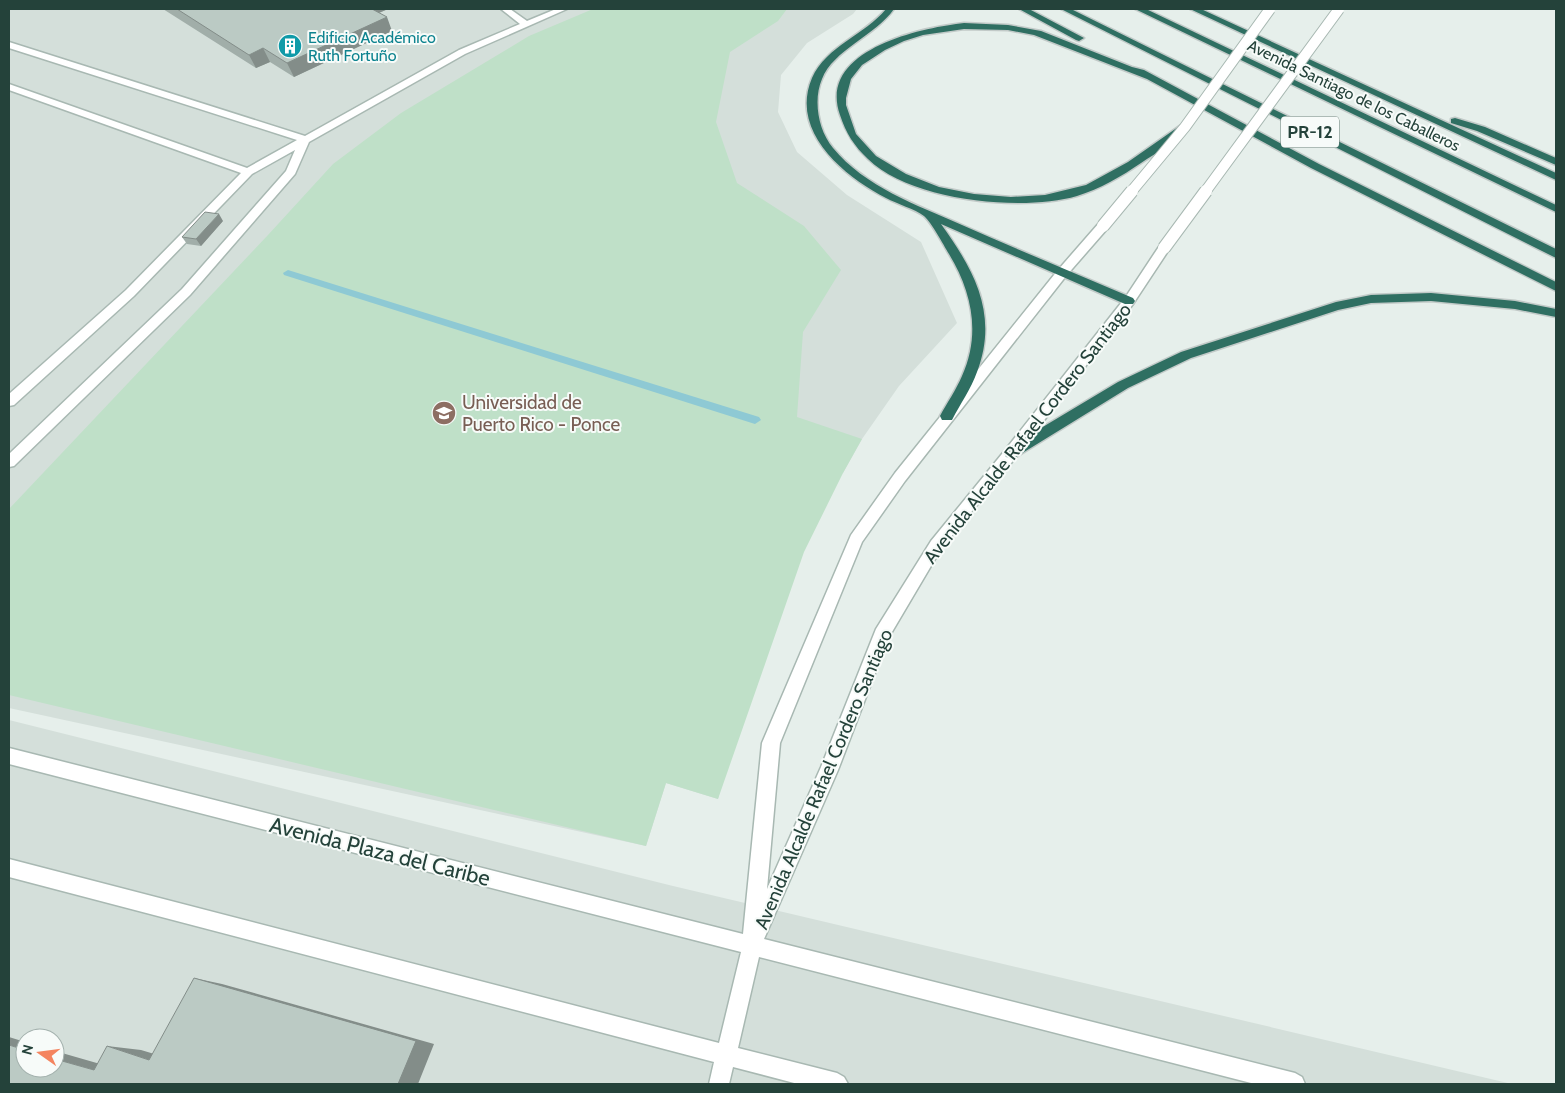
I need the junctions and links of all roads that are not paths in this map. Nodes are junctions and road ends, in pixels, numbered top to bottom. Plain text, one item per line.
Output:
1 (505, 9) edge
2 (563, 9) edge
3 (890, 9) edge
4 (1023, 9) edge
5 (1064, 9) edge
6 (1139, 9) edge
7 (1194, 9) edge
8 (1270, 9) edge
9 (1339, 9) edge
10 (526, 24) junction
11 (9, 45) edge
12 (1150, 76) junction
13 (9, 87) edge
14 (1396, 103) junction
15 (1186, 126) junction
16 (305, 140) junction
17 (1556, 162) edge
18 (248, 172) junction
19 (1556, 177) edge
20 (1556, 209) edge
21 (927, 213) junction
22 (1556, 254) edge
23 (1062, 273) junction
24 (1556, 287) edge
25 (1129, 301) junction
26 (1556, 313) edge
27 (9, 401) edge
28 (947, 416) junction
29 (1011, 453) junction
30 (9, 462) edge
31 (9, 756) edge
32 (9, 868) edge
33 (752, 946) junction
34 (726, 1055) junction
35 (720, 1084) edge
36 (837, 1084) edge
37 (1295, 1084) edge

1 - 10 street
2 - 10 street
3 - 21 highway
4 - 12 highway
5 - 22 highway, PR-12
6 - 20 highway, Avenida Santiago de los Caballeros / PR-12
7 - 14 highway
8 - 15 street, Avenida Alcalde Rafael Cordero Santiago, bridge
9 - 25 street, Avenida Alcalde Rafael Cordero Santiago, bridge
10 - 16 street
11 - 16 street
12 - 15 highway, bridge
12 - 24 highway
13 - 18 street
14 - 17 highway
14 - 19 highway
15 - 23 street, Avenida Alcalde Rafael Cordero Santiago, bridge
16 - 18 street
16 - 30 street
18 - 27 street
21 - 23 highway
21 - 28 highway
23 - 25 highway
23 - 28 street, Avenida Alcalde Rafael Cordero Santiago
25 - 29 street, Avenida Alcalde Rafael Cordero Santiago
26 - 29 highway
28 - 33 street, Avenida Alcalde Rafael Cordero Santiago
29 - 33 street, Avenida Alcalde Rafael Cordero Santiago
31 - 33 street, Avenida Plaza del Caribe
32 - 34 street
33 - 34 street, Avenida Alcalde Rafael Cordero Santiago
33 - 37 street, Avenida Plaza del Caribe
34 - 35 street, Avenida Alcalde Rafael Cordero Santiago
34 - 36 street

